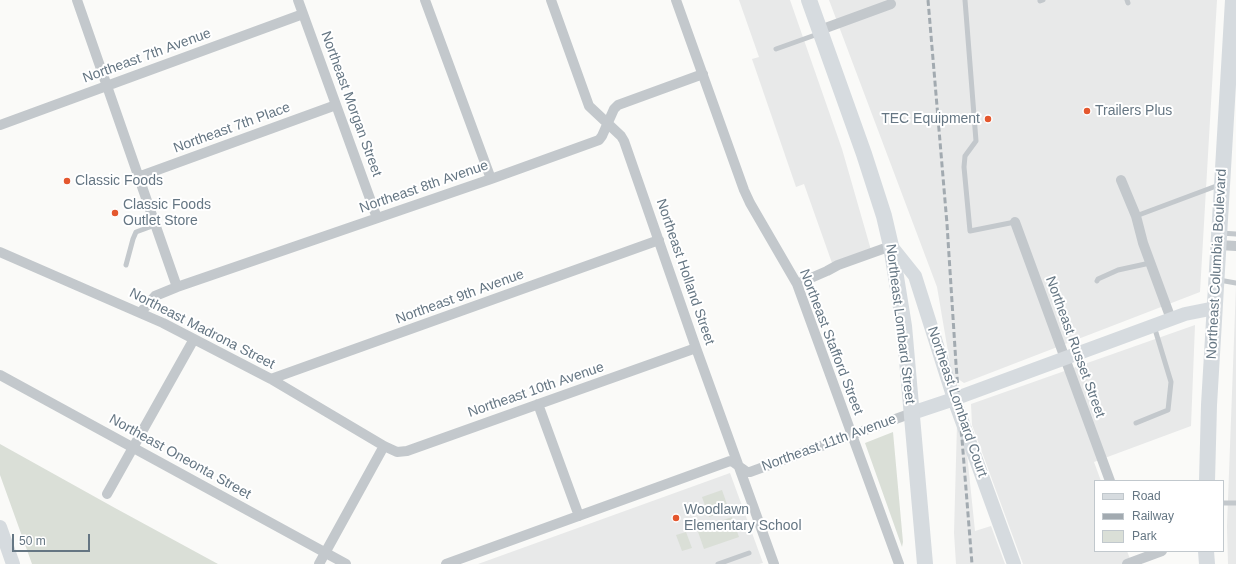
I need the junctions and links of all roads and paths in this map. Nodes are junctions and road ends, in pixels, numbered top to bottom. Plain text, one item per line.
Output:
1 (77, 0) edge
2 (298, 0) edge
3 (425, 0) edge
4 (550, 0) edge
5 (676, 0) edge
6 (809, 0) edge
7 (965, 0) edge
8 (1233, 0) edge
9 (890, 4) dead end
10 (303, 14) junction
11 (820, 31) junction
12 (776, 49) dead end
13 (1233, 69) edge
14 (703, 74) junction
15 (107, 86) junction
16 (336, 105) junction
17 (608, 123) junction
18 (0, 124) edge
19 (138, 177) junction
20 (491, 179) junction
21 (1121, 180) dead end
22 (1222, 184) junction
23 (1136, 216) junction
24 (377, 218) junction
25 (1015, 222) joint
26 (155, 224) junction
27 (1236, 234) edge
28 (1219, 239) junction
29 (659, 240) junction
30 (891, 246) junction
31 (1236, 246) edge
32 (0, 252) edge
33 (1150, 263) junction
34 (126, 265) dead end
35 (1217, 280) junction
36 (1097, 281) dead end
37 (1236, 283) edge
38 (797, 284) junction
39 (177, 287) junction
40 (1215, 308) junction
41 (141, 312) junction
42 (1170, 319) junction
43 (1154, 326) junction
44 (194, 339) junction
45 (696, 348) junction
46 (1065, 358) junction
47 (0, 375) edge
48 (271, 379) junction
49 (954, 399) junction
50 (538, 404) junction
51 (912, 413) junction
52 (1136, 423) dead end
53 (852, 435) junction
54 (384, 446) junction
55 (134, 448) junction
56 (739, 466) junction
57 (1110, 480) edge
58 (1207, 480) edge
59 (107, 494) dead end
60 (1224, 503) edge
61 (1236, 503) edge
62 (579, 516) junction
63 (0, 527) edge
64 (1156, 552) edge
65 (1206, 552) edge
66 (326, 553) junction
67 (749, 553) dead end
68 (1137, 555) edge
69 (13, 564) edge
70 (319, 564) edge
71 (346, 564) edge
72 (446, 564) edge
73 (718, 564) edge
74 (774, 564) edge
75 (899, 564) edge
76 (925, 564) edge
77 (1014, 564) edge
78 (1127, 564) edge
79 (1206, 564) edge

1 - 15 street
2 - 10 street, Northeast Morgan Street
3 - 20 street
4 - 17 street, Northeast Holland Street
5 - 14 street, Northeast Stafford Street
6 - 11 main road, Northeast Lombard Street
7 - 25 lane
8 - 13 main road, Northeast Columbia Boulevard
9 - 11 street
10 - 15 street, Northeast 7th Avenue
10 - 16 street, Northeast Morgan Street
11 - 12 lane
11 - 30 main road, Northeast Lombard Street
13 - 22 main road, Northeast Columbia Boulevard
14 - 17 street, Northeast 8th Avenue
14 - 38 street, Northeast Stafford Street
15 - 18 street, Northeast 7th Avenue
15 - 19 street
16 - 19 street, Northeast 7th Place
16 - 24 street, Northeast Morgan Street
17 - 20 street, Northeast 8th Avenue
17 - 29 street, Northeast Holland Street
19 - 26 street
20 - 24 street, Northeast 8th Avenue
21 - 23 street
22 - 23 lane
22 - 28 main road, Northeast Columbia Boulevard
23 - 33 street
24 - 39 street, Northeast 8th Avenue
25 - 46 street, Northeast Russet Street
26 - 34 lane
26 - 39 street
27 - 28 lane
28 - 31 street
28 - 35 main road, Northeast Columbia Boulevard
29 - 45 street, Northeast Holland Street
29 - 48 street, Northeast 9th Avenue
30 - 38 street
30 - 49 street, Northeast Lombard Court
30 - 51 main road, Northeast Lombard Street
32 - 41 street, Northeast Madrona Street
33 - 36 lane
33 - 42 street
35 - 37 lane
35 - 40 main road, Northeast Columbia Boulevard
38 - 53 street, Northeast Stafford Street
39 - 41 street, Northeast 8th Avenue
40 - 42 street, Northeast 11th Avenue
40 - 58 main road, Northeast Columbia Boulevard
41 - 44 street, Northeast Madrona Street
42 - 43 street, Northeast 11th Avenue
43 - 46 street, Northeast 11th Avenue
43 - 52 lane
44 - 48 street, Northeast Madrona Street
44 - 55 street
45 - 50 street, Northeast 10th Avenue
45 - 56 street, Northeast Holland Street
46 - 49 street, Northeast 11th Avenue
46 - 57 street, Northeast Russet Street
47 - 55 street, Northeast Oneonta Street
48 - 54 street, Northeast Madrona Street
49 - 51 street, Northeast 11th Avenue
49 - 77 street, Northeast Lombard Court
50 - 54 street, Northeast 10th Avenue
50 - 62 street
51 - 53 street, Northeast 11th Avenue
51 - 76 main road, Northeast Lombard Street
53 - 56 street, Northeast 11th Avenue
53 - 75 street, Northeast Stafford Street
54 - 66 street
55 - 59 street
55 - 66 street, Northeast Oneonta Street
56 - 62 street, Northeast 11th Avenue
56 - 74 street, Northeast Holland Street
60 - 61 lane
62 - 72 street, Northeast 11th Avenue
63 - 69 street
64 - 68 street
65 - 79 main road
66 - 70 street
66 - 71 street, Northeast Oneonta Street
67 - 73 lane
68 - 78 street

